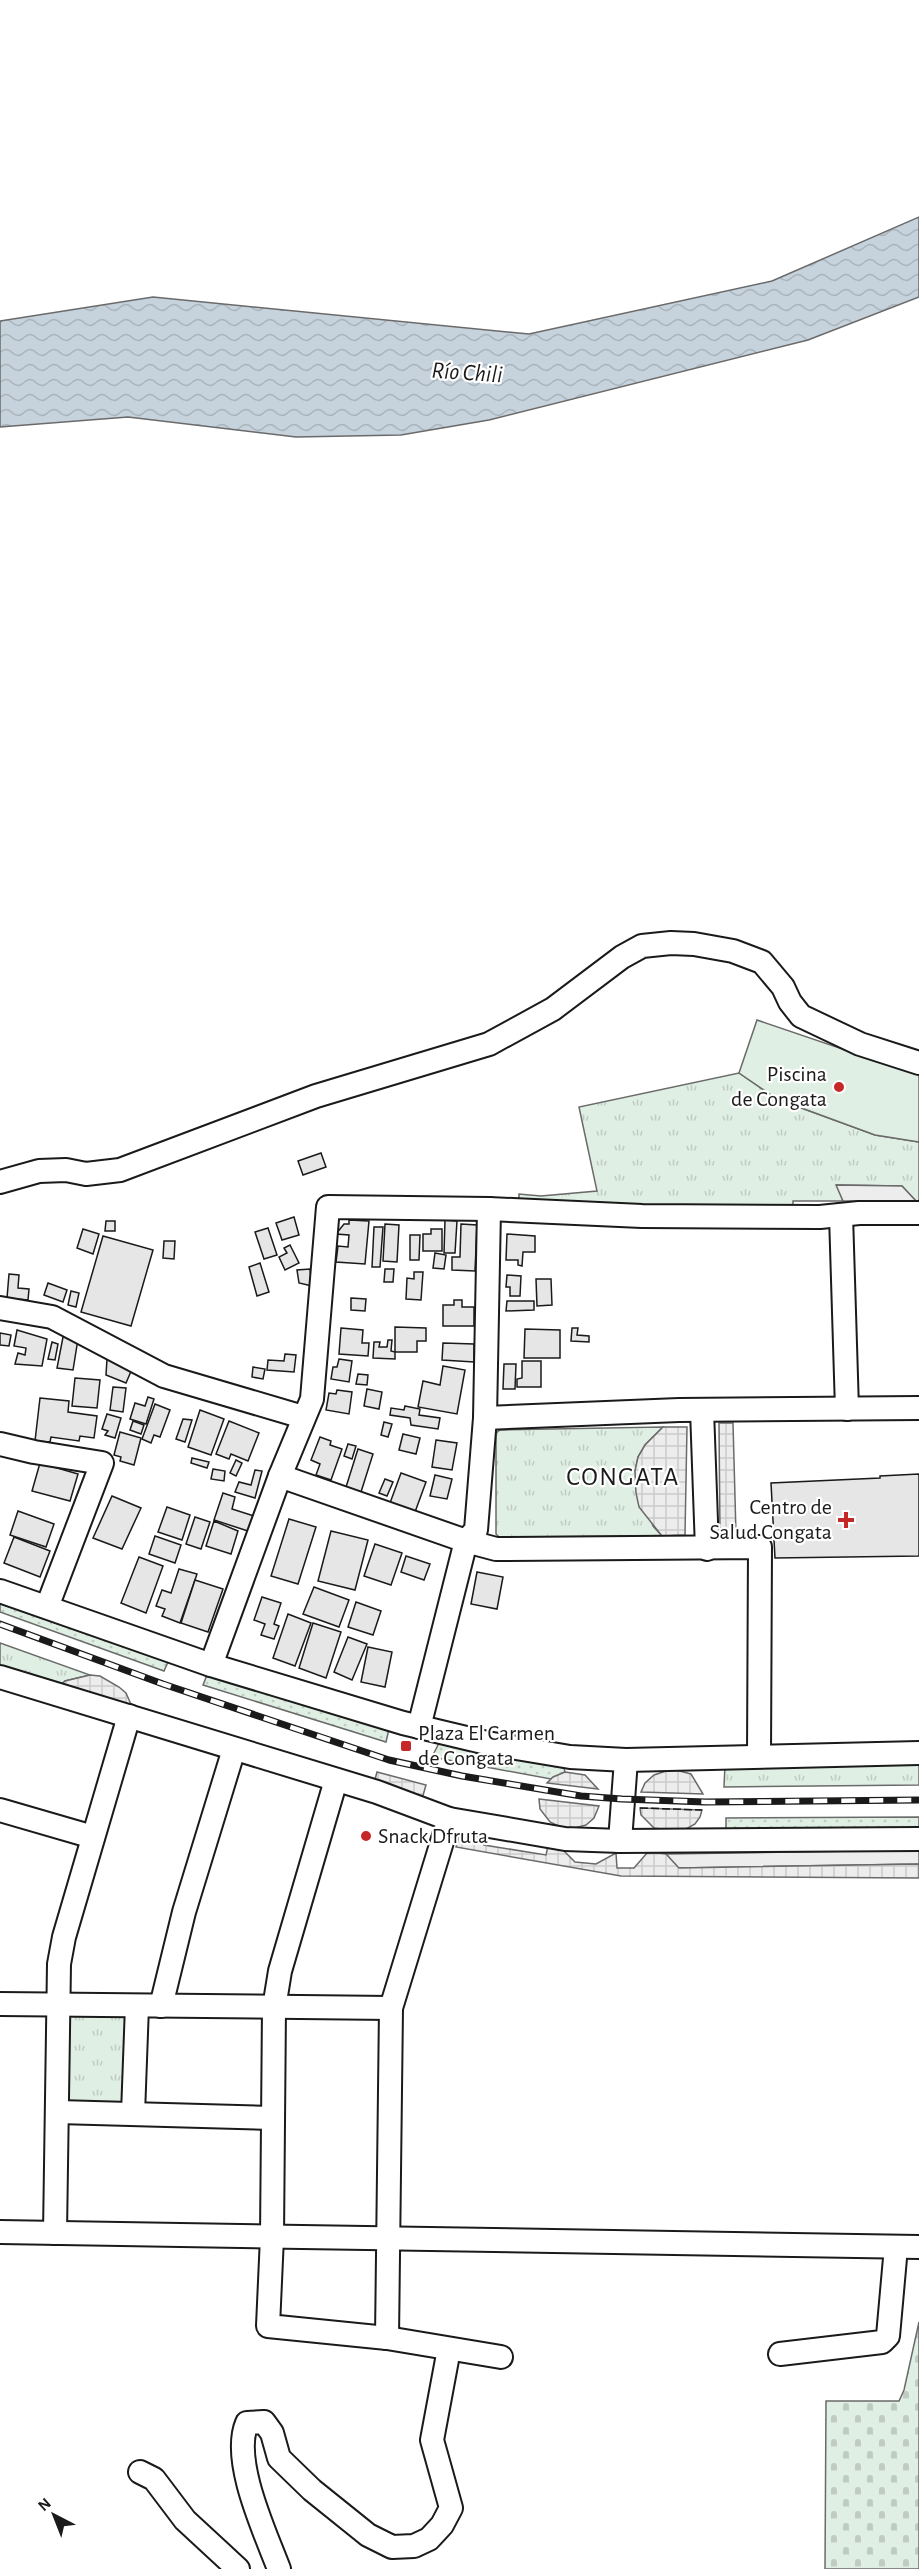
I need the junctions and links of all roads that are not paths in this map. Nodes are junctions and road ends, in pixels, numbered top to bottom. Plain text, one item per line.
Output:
1 (919, 1063) edge
2 (0, 1182) edge
3 (489, 1209) junction
4 (919, 1214) edge
5 (841, 1215) junction
6 (0, 1308) edge
7 (919, 1408) edge
8 (847, 1409) junction
9 (702, 1410) junction
10 (303, 1416) junction
11 (485, 1418) junction
12 (0, 1444) edge
13 (280, 1476) junction
14 (466, 1541) junction
15 (707, 1549) junction
16 (0, 1591) edge
17 (47, 1607) junction
18 (211, 1665) junction
19 (0, 1677) edge
20 (129, 1716) junction
21 (419, 1727) junction
22 (234, 1749) junction
23 (919, 1753) edge
24 (759, 1755) junction
25 (626, 1760) junction
26 (336, 1780) junction
27 (0, 1810) edge
28 (449, 1819) junction
29 (93, 1837) junction
30 (919, 1839) edge
31 (620, 1841) junction
32 (0, 2004) edge
33 (59, 2006) junction
34 (137, 2006) junction
35 (161, 2006) junction
36 (274, 2008) junction
37 (391, 2008) junction
38 (58, 2112) junction
39 (133, 2114) junction
40 (272, 2118) junction
41 (0, 2232) edge
42 (54, 2233) junction
43 (272, 2236) junction
44 (388, 2238) junction
45 (912, 2248) edge
46 (387, 2338) junction
47 (449, 2349) junction
48 (780, 2354) dead end
49 (501, 2357) dead end
50 (140, 2472) dead end
51 (238, 2569) edge
52 (279, 2569) edge

1 - 2 street
3 - 5 street
3 - 10 street
3 - 11 street
4 - 5 street
5 - 8 street
6 - 10 street
7 - 8 street
8 - 9 street
9 - 11 street
9 - 15 street
10 - 13 street
11 - 14 street
12 - 17 street
13 - 14 street
13 - 18 street
14 - 15 street
14 - 21 street
15 - 24 street
16 - 17 street
17 - 18 street
18 - 21 street
19 - 20 street
20 - 22 street
20 - 29 street
21 - 25 street
22 - 26 street
22 - 35 street
23 - 24 street
24 - 25 street
25 - 31 street
26 - 28 street
26 - 36 street
27 - 29 street
28 - 31 street
28 - 37 street
29 - 33 street
30 - 31 street
32 - 33 street
33 - 34 street
33 - 38 street
34 - 35 street
34 - 39 street
35 - 36 street
36 - 37 street
36 - 40 street
37 - 44 street
38 - 39 street
38 - 42 street
39 - 40 street
40 - 43 street
41 - 42 street
42 - 43 street
43 - 44 street
43 - 46 street
44 - 45 street
44 - 46 street
45 - 48 street
46 - 47 street
47 - 49 street
47 - 52 street
50 - 51 street

